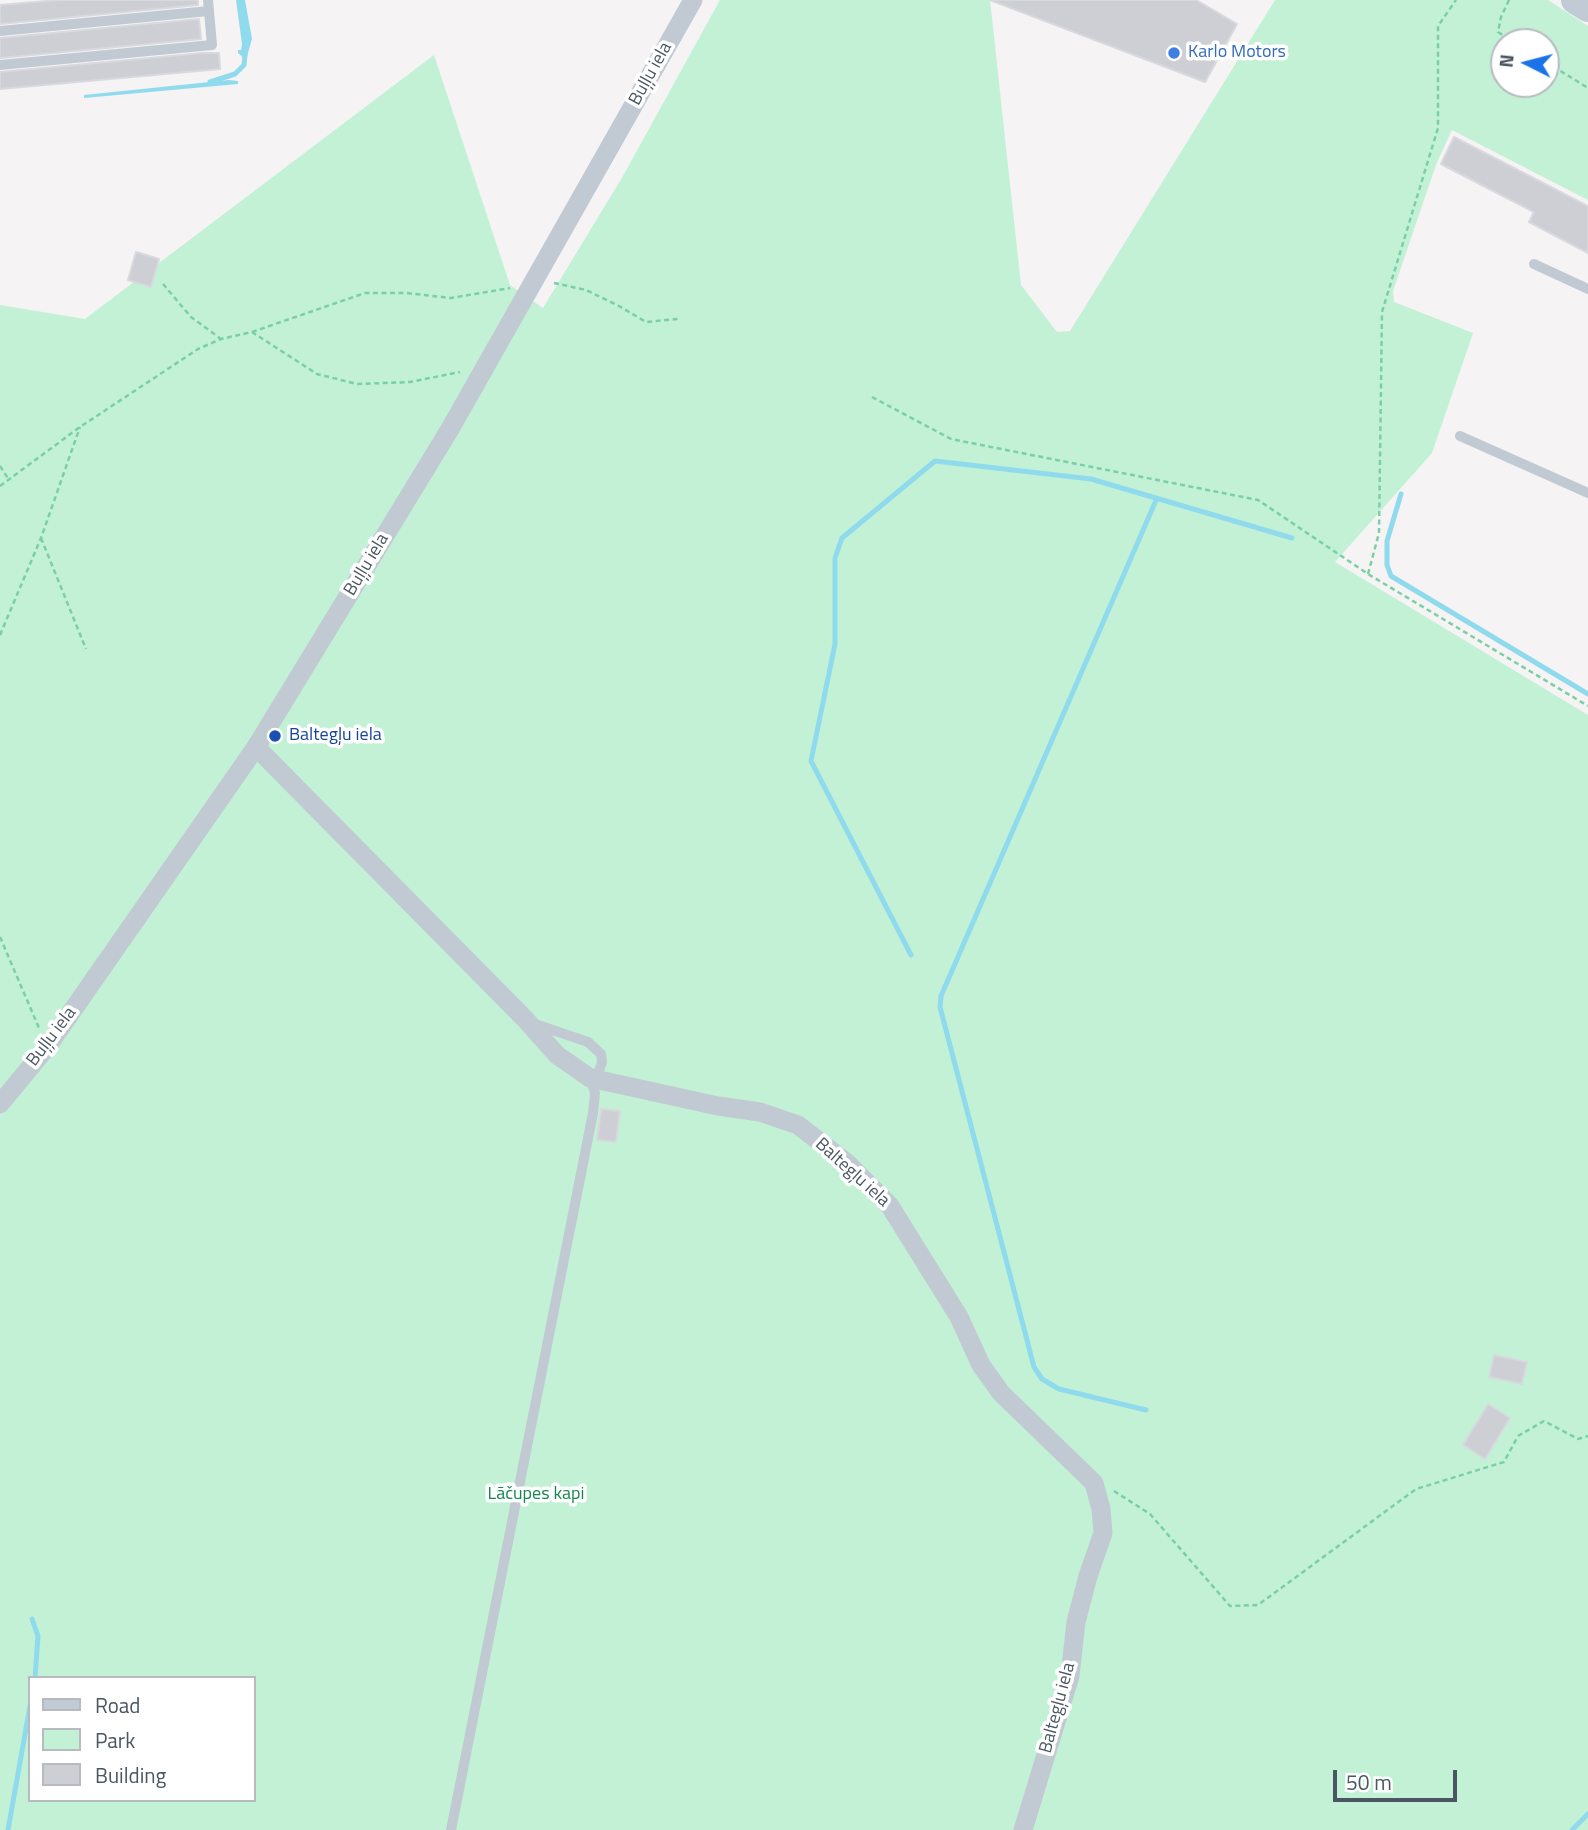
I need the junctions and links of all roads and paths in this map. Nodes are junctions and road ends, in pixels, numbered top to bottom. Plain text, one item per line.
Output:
1 (693, 0) edge
2 (1456, 0) edge
3 (1509, 0) edge
4 (1575, 0) edge
5 (208, 6) edge
6 (1588, 8) edge
7 (1499, 28) edge
8 (0, 31) edge
9 (0, 65) edge
10 (1560, 71) edge
11 (1588, 88) edge
12 (1534, 264) dead end
13 (163, 284) dead end
14 (532, 284) junction
15 (1588, 289) edge
16 (678, 319) dead end
17 (252, 332) junction
18 (221, 339) junction
19 (484, 367) junction
20 (872, 397) dead end
21 (80, 427) junction
22 (1460, 436) dead end
23 (0, 466) edge
24 (9, 480) junction
25 (0, 486) edge
26 (1588, 493) edge
27 (41, 538) junction
28 (1368, 574) junction
29 (0, 635) edge
30 (86, 649) dead end
31 (1588, 706) edge
32 (256, 747) junction
33 (0, 937) edge
34 (525, 1020) junction
35 (47, 1047) junction
36 (590, 1078) junction
37 (0, 1104) edge
38 (1588, 1436) edge
39 (1094, 1483) junction
40 (452, 1830) edge
41 (1023, 1830) edge

1 - 14 street, Buļļu iela
2 - 28 path
3 - 7 path
4 - 6 main road
5 - 8 lane
5 - 9 lane
10 - 11 path
12 - 15 lane
13 - 18 path
14 - 16 path
14 - 17 path
14 - 19 street, Buļļu iela
17 - 18 path
17 - 19 path
18 - 21 path
19 - 32 street, Buļļu iela
20 - 28 path
21 - 24 path
21 - 27 path
22 - 26 lane
23 - 24 path
24 - 25 path
27 - 29 path
27 - 30 path
28 - 31 path
32 - 34 street, Baltegļu iela
32 - 35 street, Buļļu iela
33 - 35 path
34 - 36 street, Baltegļu iela
34 - 36 lane
35 - 37 street, Buļļu iela
36 - 39 street, Baltegļu iela
36 - 40 lane
38 - 39 path
39 - 41 street, Baltegļu iela

